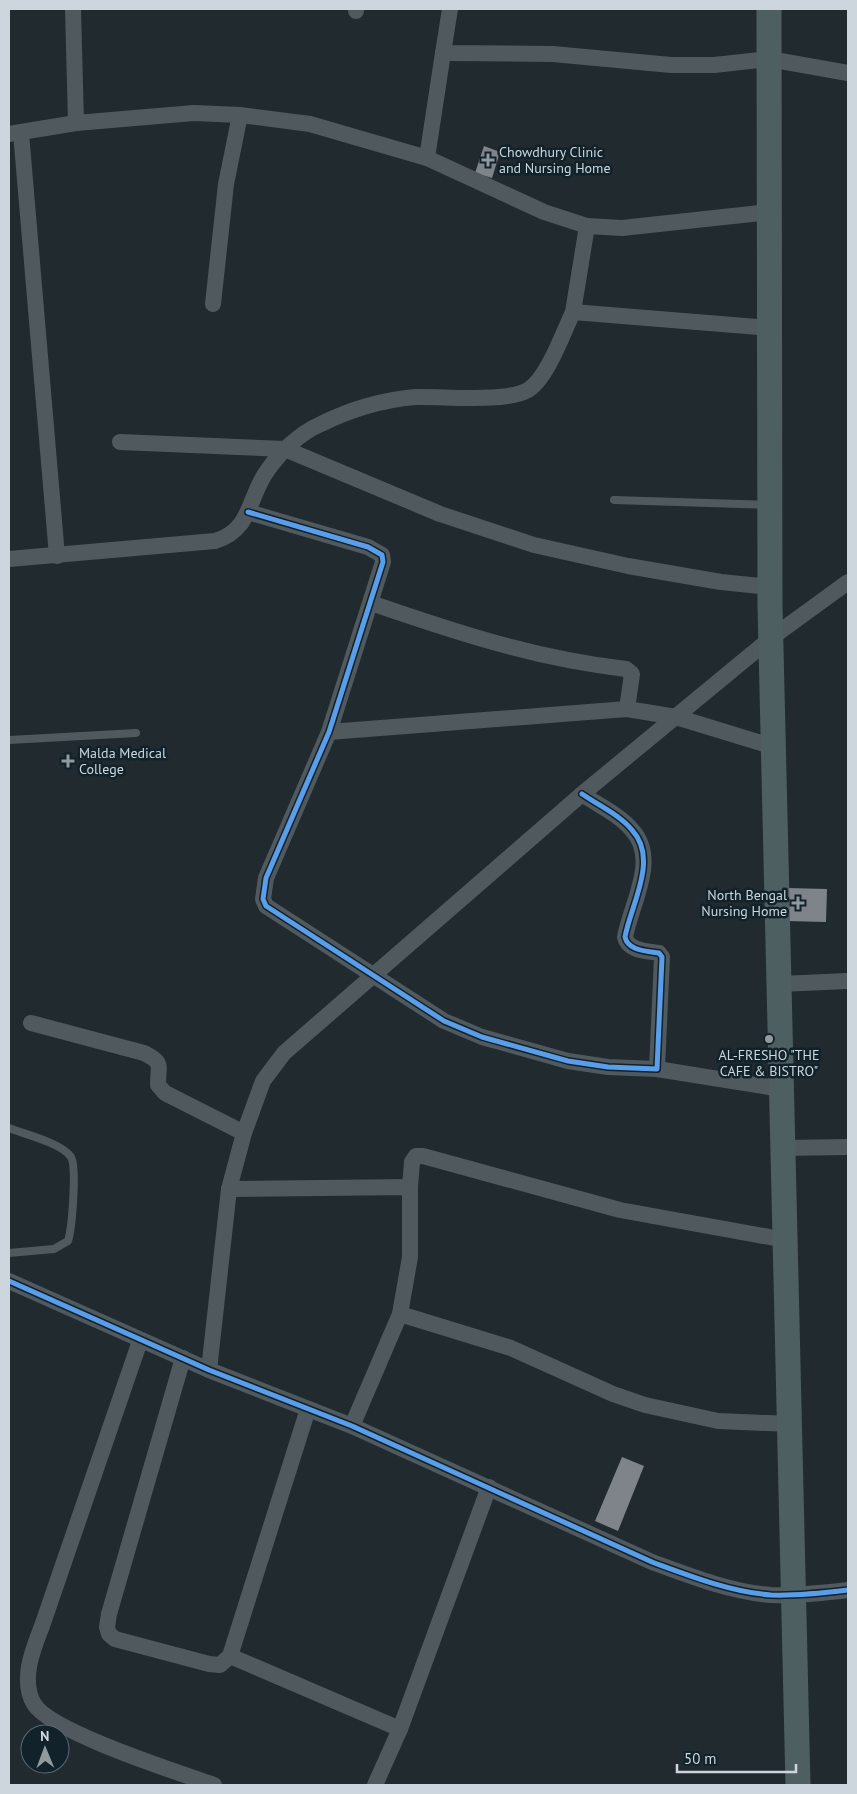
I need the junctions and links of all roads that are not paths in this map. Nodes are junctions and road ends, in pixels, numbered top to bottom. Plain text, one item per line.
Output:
1 (73, 9) edge
2 (450, 9) edge
3 (769, 9) edge
4 (443, 53) junction
5 (769, 59) junction
6 (848, 73) edge
7 (240, 115) junction
8 (76, 122) junction
9 (15, 134) edge
10 (427, 158) junction
11 (770, 212) junction
12 (588, 226) junction
13 (213, 304) dead end
14 (573, 312) junction
15 (771, 328) junction
16 (120, 442) dead end
17 (285, 449) junction
18 (614, 500) dead end
19 (770, 505) junction
20 (248, 512) junction
21 (56, 556) junction
22 (9, 559) edge
23 (770, 587) junction
24 (846, 587) edge
25 (371, 603) junction
26 (771, 638) junction
27 (627, 709) junction
28 (676, 717) junction
29 (329, 732) junction
30 (136, 733) dead end
31 (9, 740) edge
32 (774, 747) junction
33 (582, 794) junction
34 (375, 976) junction
35 (848, 981) edge
36 (779, 984) junction
37 (31, 1023) dead end
38 (657, 1069) junction
39 (781, 1089) junction
40 (9, 1128) edge
41 (244, 1132) junction
42 (848, 1147) edge
43 (783, 1148) junction
44 (410, 1187) junction
45 (229, 1189) junction
46 (786, 1240) junction
47 (9, 1253) edge
48 (9, 1282) edge
49 (400, 1314) junction
50 (140, 1341) junction
51 (183, 1358) junction
52 (209, 1370) junction
53 (308, 1409) junction
54 (790, 1424) junction
55 (352, 1426) junction
56 (489, 1487) junction
57 (848, 1590) edge
58 (794, 1595) junction
59 (230, 1656) junction
60 (400, 1729) junction
61 (214, 1785) edge
62 (375, 1785) edge
63 (798, 1785) edge

1 - 8 street
2 - 4 street
3 - 5 main road
4 - 5 street
4 - 10 street
5 - 6 street
5 - 11 main road
7 - 8 street
7 - 10 street
7 - 13 street
8 - 9 street
9 - 21 street
10 - 12 street
11 - 12 street
11 - 15 main road
12 - 14 street
14 - 15 street
14 - 17 street
15 - 19 main road
16 - 17 street
17 - 20 street
17 - 23 street
18 - 19 lane
19 - 23 main road
20 - 21 street
20 - 25 street
21 - 22 street
23 - 26 main road
24 - 26 street
25 - 27 street
25 - 29 street
26 - 28 street
26 - 32 main road
27 - 28 street
27 - 29 street
28 - 32 street
28 - 33 street
29 - 34 street
30 - 31 lane
32 - 36 main road
33 - 34 street
33 - 38 street
34 - 38 street
34 - 41 street
35 - 36 street
36 - 39 main road
37 - 41 street
38 - 39 street
39 - 43 main road
40 - 47 lane
41 - 45 street
42 - 43 street
43 - 46 main road
44 - 45 street
44 - 46 street
44 - 49 street
45 - 52 street
46 - 54 main road
48 - 50 street
49 - 54 street
49 - 55 street
50 - 51 street
50 - 61 street
51 - 52 street
51 - 59 street
52 - 53 street
53 - 55 street
53 - 59 street
54 - 58 main road
55 - 56 street
56 - 58 street
56 - 60 street
57 - 58 street
58 - 63 main road
59 - 60 street
60 - 62 street

